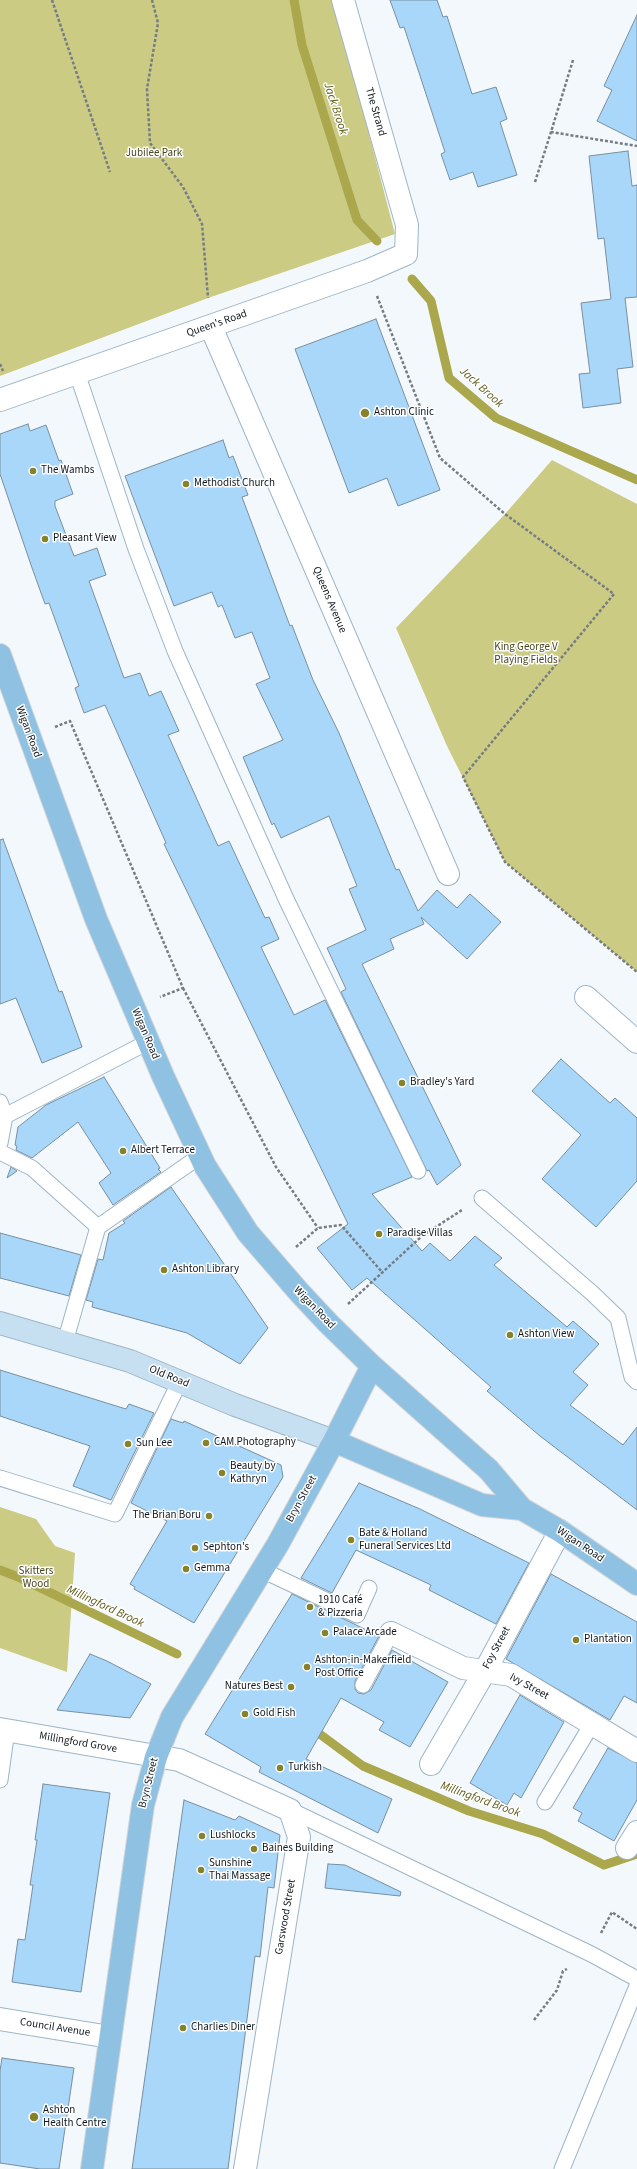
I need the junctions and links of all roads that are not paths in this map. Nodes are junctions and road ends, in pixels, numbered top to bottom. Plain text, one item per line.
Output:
1 (343, 0) edge
2 (407, 225) joint
3 (211, 326) junction
4 (77, 373) junction
5 (0, 400) edge
6 (0, 655) edge
7 (448, 874) dead end
8 (586, 997) dead end
9 (148, 1042) junction
10 (637, 1042) edge
11 (0, 1102) edge
12 (5, 1116) junction
13 (0, 1143) edge
14 (0, 1152) edge
15 (200, 1156) junction
16 (418, 1171) dead end
17 (482, 1198) road end
18 (98, 1226) junction
19 (0, 1323) edge
20 (65, 1342) junction
21 (372, 1366) junction
22 (180, 1381) junction
23 (637, 1382) edge
24 (334, 1441) junction
25 (0, 1478) edge
26 (522, 1509) junction
27 (560, 1532) junction
28 (262, 1570) junction
29 (637, 1584) edge
30 (369, 1588) dead end
31 (391, 1633) joint
32 (485, 1671) junction
33 (363, 1686) dead end
34 (592, 1724) junction
35 (4, 1729) edge
36 (637, 1751) edge
37 (156, 1757) junction
38 (431, 1764) dead end
39 (0, 1780) edge
40 (545, 1802) dead end
41 (290, 1810) junction
42 (637, 1979) edge
43 (637, 1986) edge
44 (0, 2019) edge
45 (110, 2037) junction
46 (92, 2169) edge
47 (245, 2169) edge
48 (562, 2169) edge

1 - 2 street, The Strand
2 - 3 street, Queen's Road
3 - 4 street, Queen's Road
3 - 7 street, Queens Avenue
4 - 5 street, Queen's Road
4 - 16 lane
6 - 9 main road, Wigan Road
8 - 10 street
9 - 12 lane
9 - 15 main road, Wigan Road
11 - 12 lane
12 - 13 lane
14 - 18 lane
15 - 18 lane
15 - 21 main road, Wigan Road
17 - 23 lane
18 - 20 lane
19 - 20 street, Old Road
20 - 22 street, Old Road
21 - 24 main road
21 - 26 main road, Wigan Road
22 - 24 street, Old Road
22 - 25 lane
24 - 26 main road, Wigan Road
24 - 28 main road, Bryn Street
26 - 27 main road, Wigan Road
27 - 29 main road, Wigan Road
27 - 32 street, Foy Street
28 - 30 lane
28 - 37 main road, Bryn Street
31 - 32 street, Ivy Street
31 - 33 lane
32 - 34 street, Ivy Street
32 - 38 street, Foy Street
34 - 36 street, Ivy Street
34 - 40 lane
35 - 37 street, Millingford Grove
35 - 39 lane
37 - 41 street
37 - 45 main road, Bryn Street
41 - 42 lane
41 - 47 street, Garswood Street
43 - 48 lane
44 - 45 street, Council Avenue
45 - 46 main road, Bryn Street

